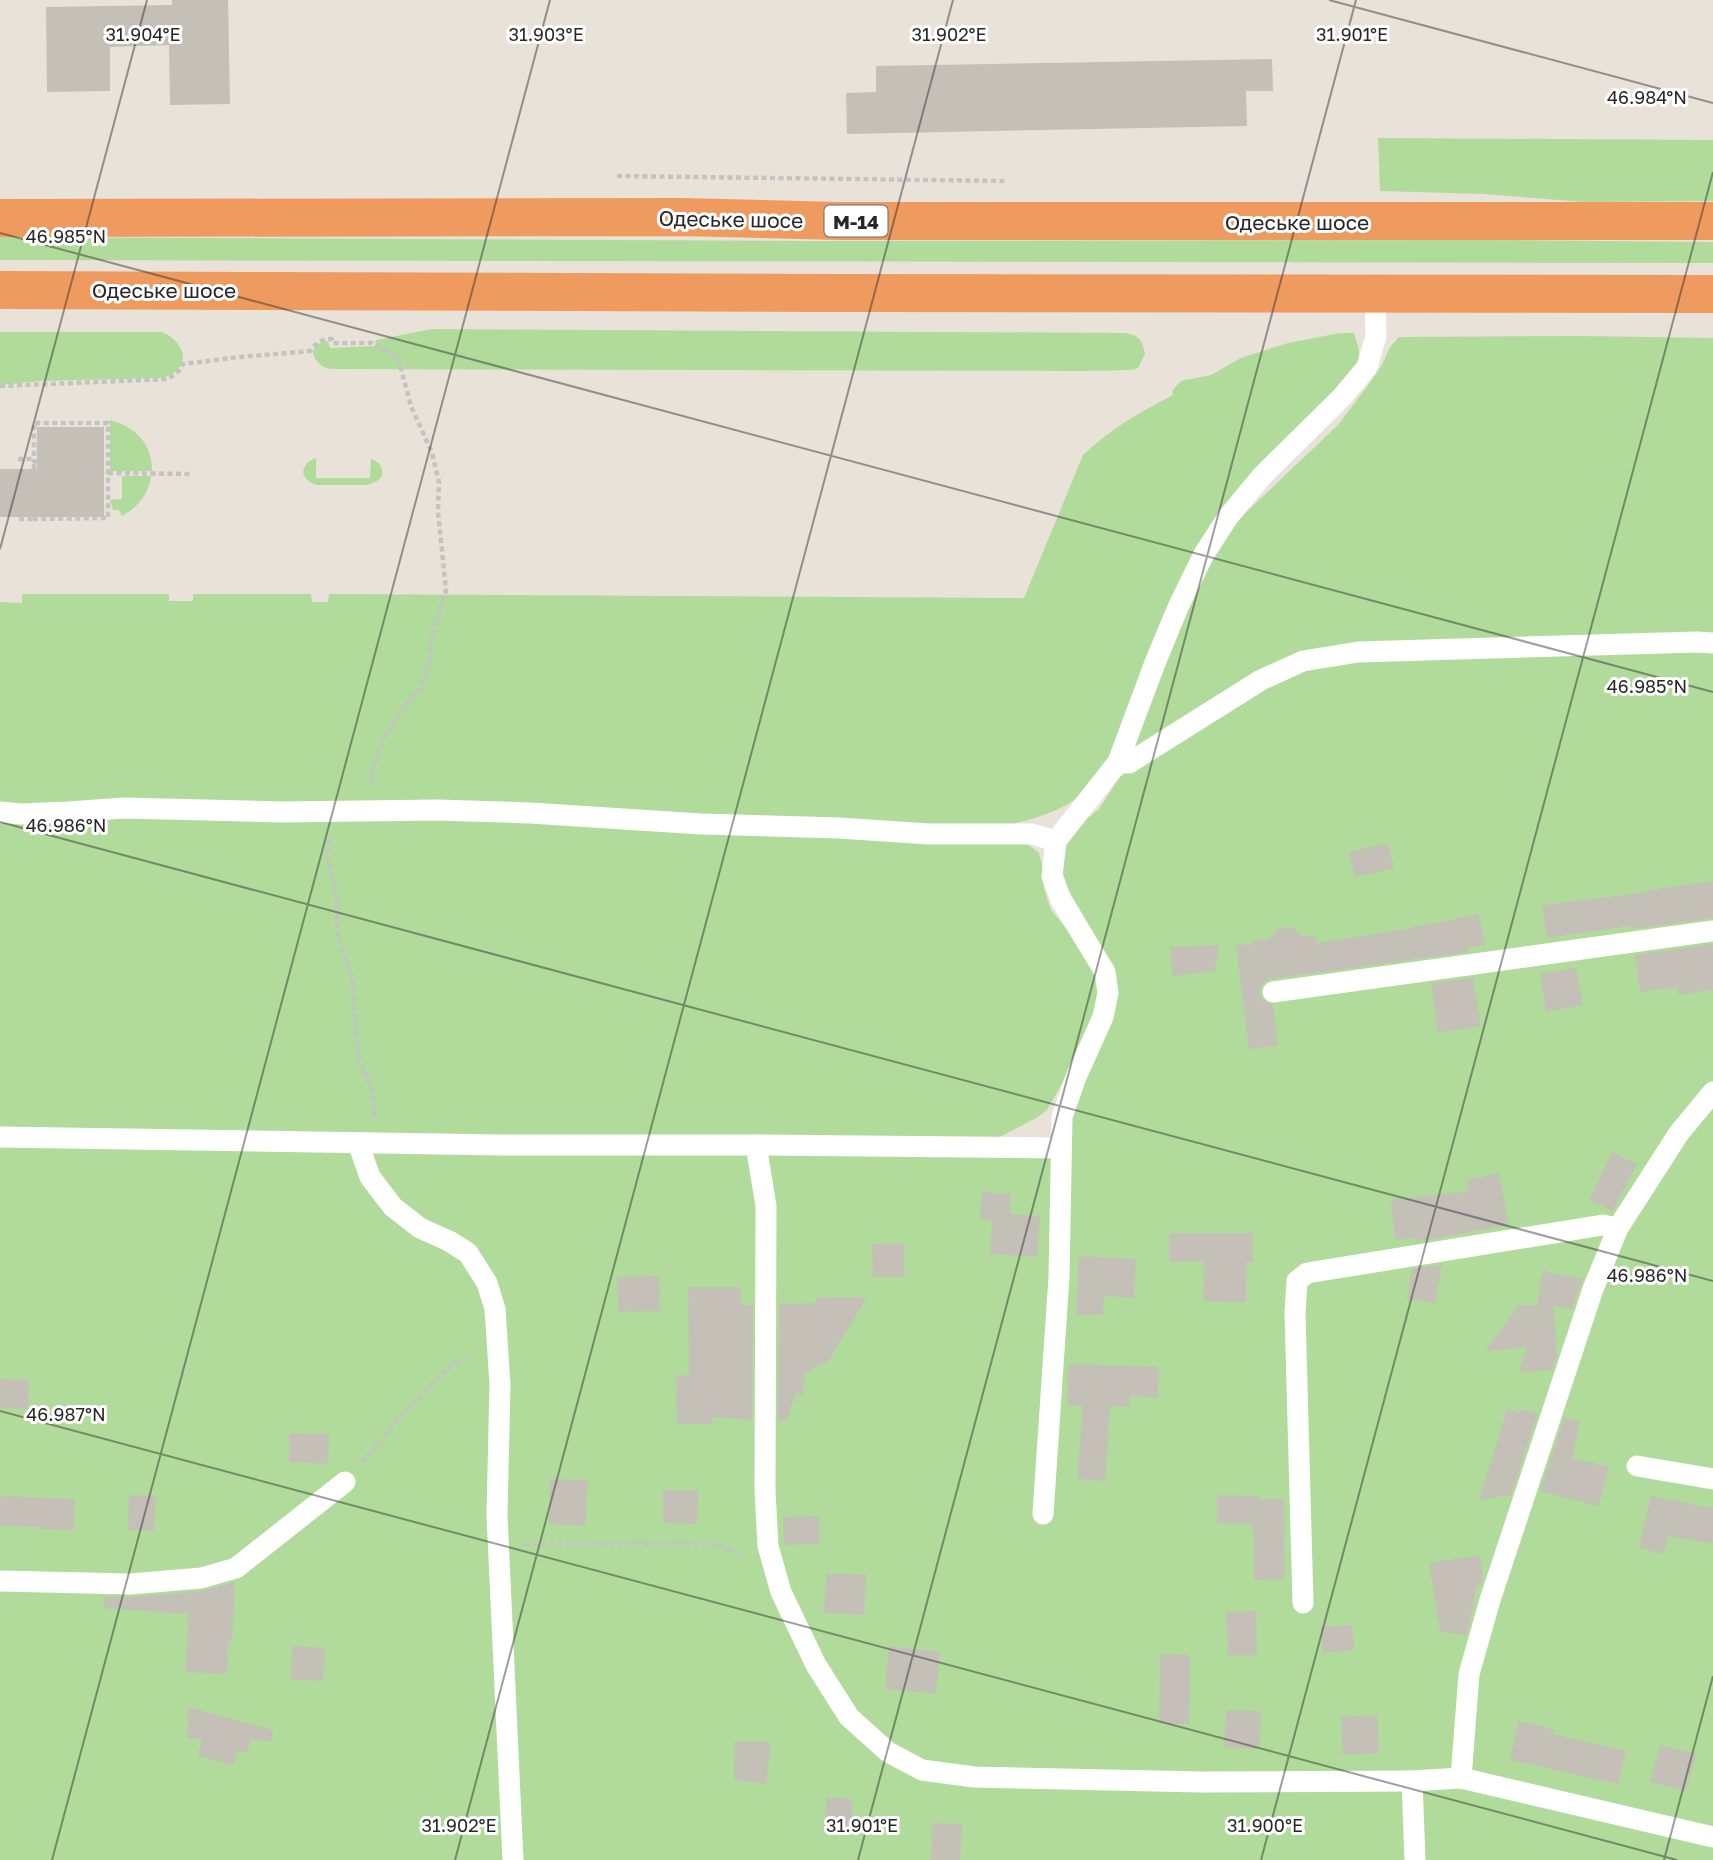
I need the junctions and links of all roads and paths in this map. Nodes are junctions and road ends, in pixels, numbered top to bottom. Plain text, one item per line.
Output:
1 (0, 218) edge
2 (1713, 221) edge
3 (0, 290) edge
4 (1375, 294) junction
5 (1713, 294) edge
6 (0, 386) edge
7 (18, 459) dead end
8 (35, 461) junction
9 (34, 469) dead end
10 (108, 472) junction
11 (190, 474) dead end
12 (19, 519) dead end
13 (1713, 643) edge
14 (1118, 762) junction
15 (355, 811) junction
16 (0, 812) edge
17 (1056, 841) junction
18 (1713, 931) edge
19 (1273, 992) dead end
20 (1713, 1092) edge
21 (0, 1137) edge
22 (358, 1143) junction
23 (756, 1145) junction
24 (1061, 1149) junction
25 (1618, 1228) junction
26 (498, 1348) junction
27 (1637, 1466) dead end
28 (1713, 1479) edge
29 (345, 1482) joint
30 (1043, 1514) dead end
31 (499, 1544) junction
32 (772, 1561) junction
33 (0, 1581) edge
34 (1303, 1603) dead end
35 (1461, 1778) junction
36 (1412, 1781) junction
37 (1713, 1837) edge
38 (513, 1860) edge
39 (1415, 1860) edge

1 - 2 highway, Одеське шосе / М-14
3 - 4 highway, Одеське шосе
4 - 5 highway, Одеське шосе
4 - 14 lane
6 - 15 path
7 - 8 path
8 - 9 path
8 - 10 path
10 - 11 path
10 - 12 path
13 - 14 lane
14 - 17 lane
15 - 16 lane
15 - 17 lane
15 - 22 path
17 - 24 lane
18 - 19 lane
20 - 25 lane
21 - 22 lane
22 - 23 lane
22 - 26 lane
23 - 24 lane
23 - 32 lane
24 - 30 lane
25 - 34 lane
25 - 35 lane
26 - 29 path
26 - 31 lane
27 - 28 lane
29 - 33 lane
31 - 32 path
31 - 38 lane
32 - 36 lane
35 - 36 lane
35 - 37 lane
36 - 39 lane

